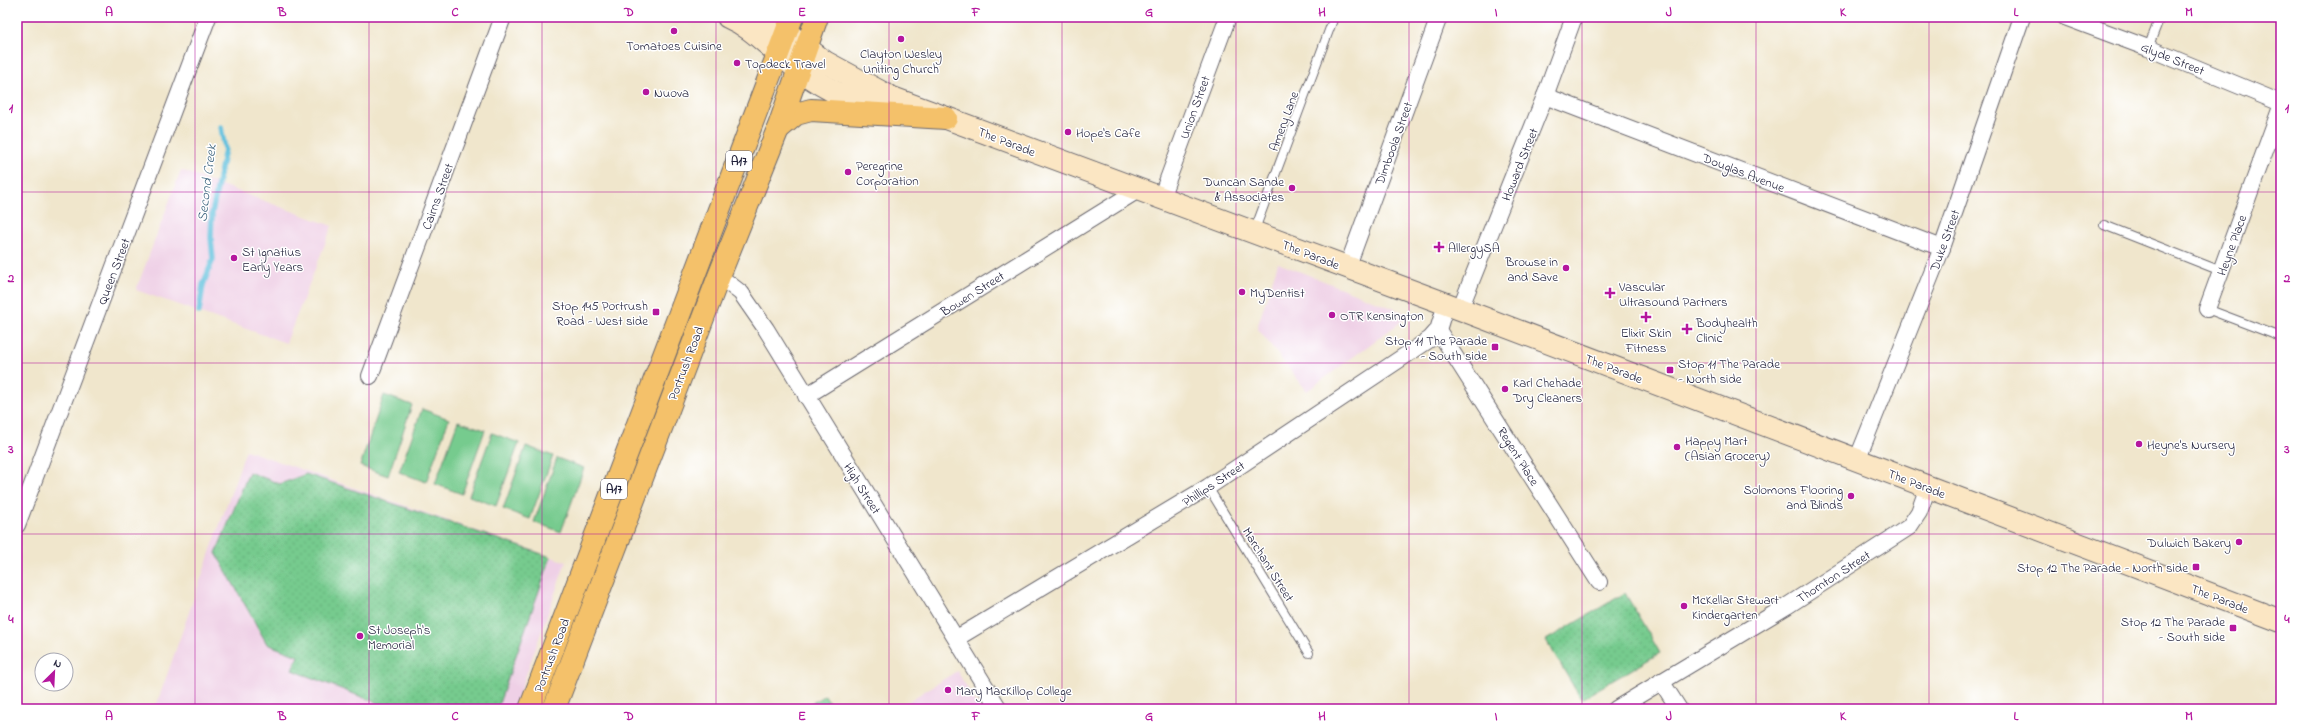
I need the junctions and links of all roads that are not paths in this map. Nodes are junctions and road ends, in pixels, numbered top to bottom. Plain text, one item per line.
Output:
1 (208, 17) edge
2 (503, 17) edge
3 (728, 17) edge
4 (766, 17) edge
5 (817, 17) edge
6 (1228, 17) edge
7 (1334, 17) edge
8 (1439, 17) edge
9 (1574, 17) edge
10 (2022, 17) edge
11 (2065, 17) edge
12 (2160, 17) edge
13 (789, 25) edge
14 (2148, 48) junction
15 (806, 49) junction
16 (779, 54) junction
17 (800, 70) junction
18 (1545, 96) junction
19 (2281, 103) edge
20 (2281, 108) edge
21 (946, 118) junction
22 (778, 129) junction
23 (1138, 190) junction
24 (1160, 198) junction
25 (2104, 225) dead end
26 (1254, 232) junction
27 (1942, 248) junction
28 (698, 268) junction
29 (1347, 268) junction
30 (2221, 271) junction
31 (719, 276) junction
32 (1453, 307) junction
33 (2207, 309) joint
34 (1438, 330) junction
35 (2281, 337) edge
36 (370, 376) dead end
37 (806, 396) junction
38 (1857, 460) junction
39 (1208, 487) junction
40 (1928, 487) junction
41 (17, 526) edge
42 (1598, 582) dead end
43 (2281, 621) edge
44 (957, 638) junction
45 (1309, 653) dead end
46 (1661, 681) junction
47 (530, 709) edge
48 (554, 709) edge
49 (999, 709) edge
50 (1616, 709) edge
51 (1678, 709) edge

1 - 41 street, Queen Street
2 - 36 street, Cairns Street
3 - 16 main road, The Parade
4 - 13 main road, The Parade
5 - 15 highway, Portrush Road / A17
6 - 24 street, Union Street
7 - 26 lane, Amery Lane
8 - 29 street, Dimboola Street
9 - 18 street, Howard Street
10 - 27 street, Duke Street
11 - 14 street, Glyde Street
12 - 14 lane
13 - 15 main road, The Parade
13 - 16 highway, Portrush Road / A17
14 - 19 street, Glyde Street
15 - 17 highway, Portrush Road / A17
15 - 21 main road, The Parade
16 - 17 main road, The Parade
16 - 28 highway, Portrush Road / A17
17 - 21 main road, The Parade
17 - 22 highway, Portrush Road / A17
18 - 27 street, Douglas Avenue
18 - 32 street, Howard Street
20 - 30 street, Heyne Place
21 - 22 highway
21 - 23 main road, The Parade
22 - 31 highway, Portrush Road / A17
23 - 24 main road, The Parade
23 - 37 street, Bowen Street
24 - 26 main road, The Parade
25 - 30 lane
26 - 29 main road, The Parade
27 - 38 street, Duke Street
28 - 31 highway
28 - 47 highway, Portrush Road / A17
29 - 32 main road, The Parade
30 - 33 street, Heyne Place
31 - 37 street, High Street
31 - 48 highway, Portrush Road / A17
32 - 34 street
32 - 38 main road, The Parade
33 - 35 lane, Heyne Place
34 - 39 street, Phillips Street
34 - 42 street, Regent Place
37 - 44 street, High Street
38 - 40 main road, The Parade
39 - 44 street, Phillips Street
39 - 45 lane, Marchant Street
40 - 43 main road, The Parade
40 - 46 street, Thornton Street
44 - 49 street, High Street
46 - 50 street, Thornton Street
46 - 51 street

